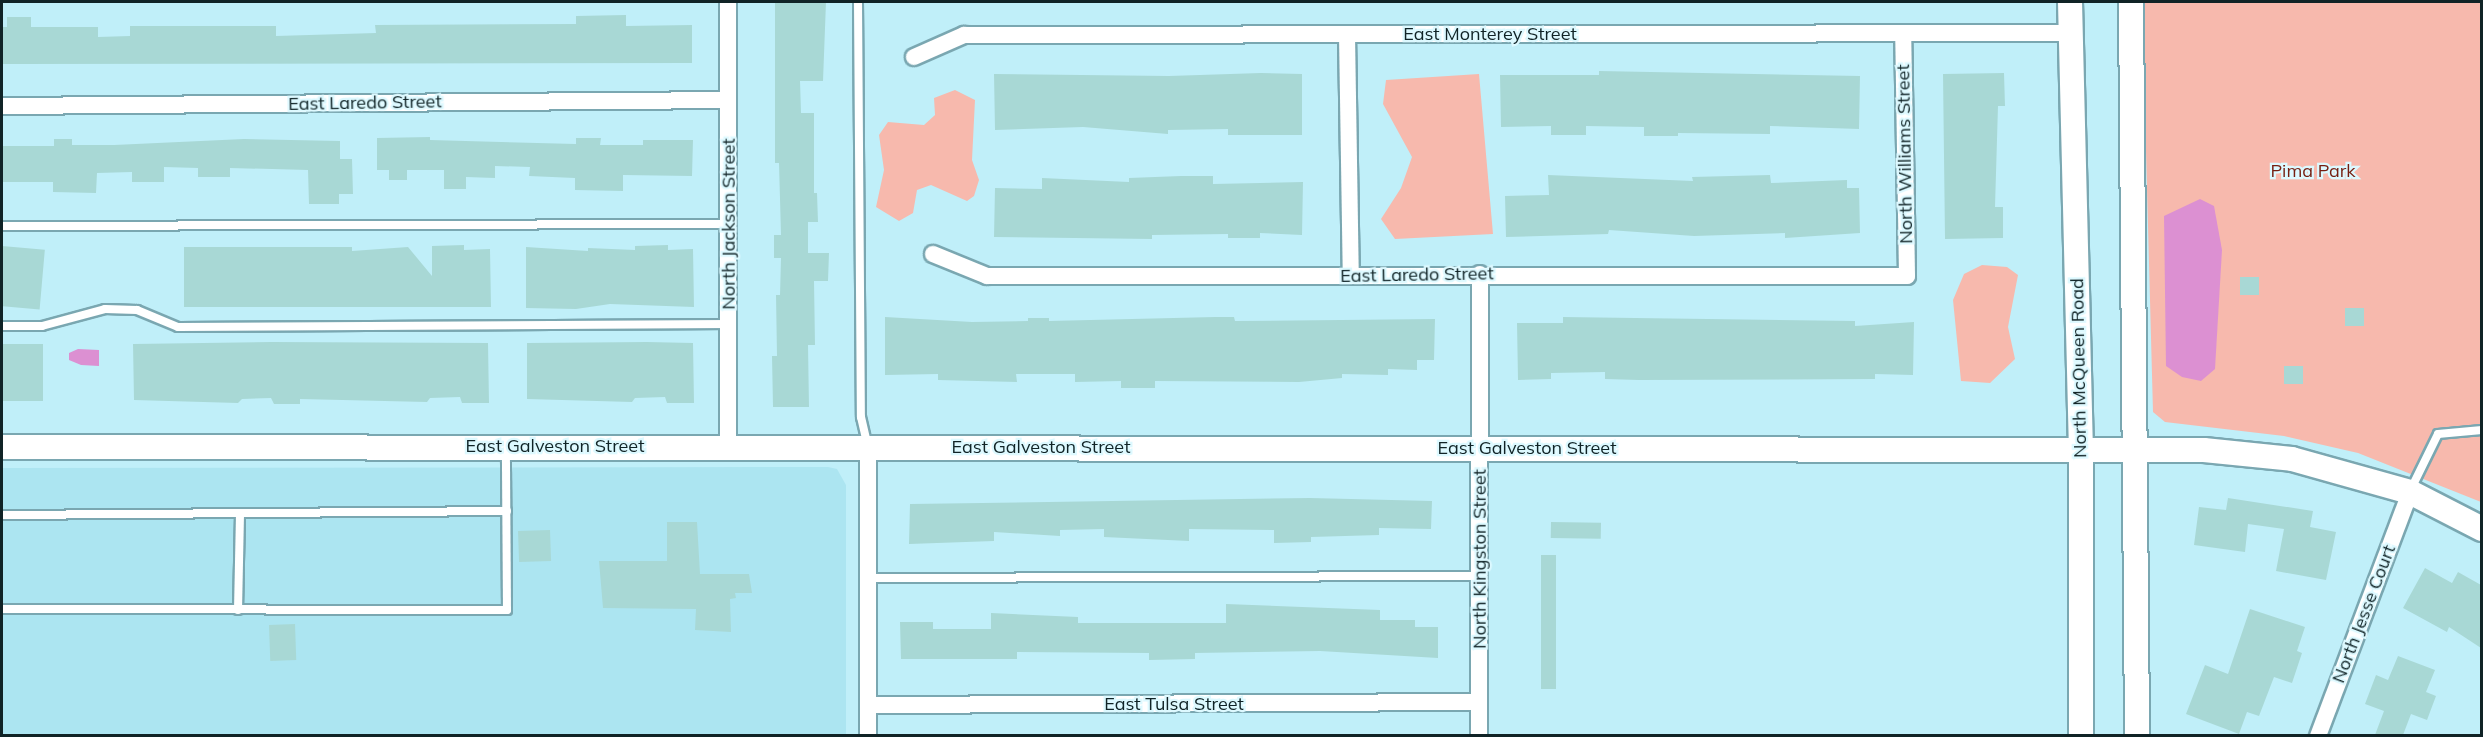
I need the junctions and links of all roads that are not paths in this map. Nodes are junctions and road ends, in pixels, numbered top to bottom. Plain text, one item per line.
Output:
1 (728, 2) edge
2 (858, 2) edge
3 (2070, 2) edge
4 (2131, 2) edge
5 (1903, 33) junction
6 (2070, 33) junction
7 (1347, 34) junction
8 (914, 57) dead end
9 (728, 100) junction
10 (2, 106) edge
11 (730, 224) junction
12 (2, 226) edge
13 (933, 254) dead end
14 (1480, 274) junction
15 (1351, 276) junction
16 (1906, 276) joint
17 (730, 324) junction
18 (2, 326) edge
19 (2481, 430) edge
20 (506, 446) junction
21 (728, 446) junction
22 (2, 447) edge
23 (868, 447) junction
24 (2081, 447) junction
25 (1479, 448) junction
26 (2137, 448) junction
27 (2410, 492) junction
28 (507, 511) junction
29 (240, 513) junction
30 (2, 515) edge
31 (2481, 529) edge
32 (1480, 576) junction
33 (869, 578) junction
34 (2, 609) edge
35 (238, 610) junction
36 (1479, 702) junction
37 (869, 705) junction
38 (868, 735) edge
39 (1479, 735) edge
40 (2081, 735) edge
41 (2137, 735) edge
42 (2318, 735) edge

1 - 9 street, North Jackson Street
2 - 23 lane
3 - 6 street, North McQueen Road
4 - 26 street
5 - 6 street, East Monterey Street
5 - 7 street, East Monterey Street
5 - 16 street, North Williams Street
6 - 24 street, North McQueen Road
7 - 8 street, East Monterey Street
7 - 15 street
9 - 10 street, East Laredo Street
9 - 11 street, North Jackson Street
11 - 12 lane
11 - 17 street, North Jackson Street
13 - 15 street, East Laredo Street
14 - 15 street, East Laredo Street
14 - 16 street, East Laredo Street
14 - 25 street, North Kingston Street
17 - 18 lane
17 - 21 street, North Jackson Street
19 - 27 lane
20 - 21 street, East Galveston Street
20 - 22 street, East Galveston Street
20 - 28 lane
21 - 23 street, East Galveston Street
23 - 25 street, East Galveston Street
23 - 33 street
24 - 25 street, East Galveston Street
24 - 26 street, East Galveston Street
24 - 40 street, North McQueen Road
25 - 32 street, North Kingston Street
26 - 27 street, East Galveston Street
26 - 41 street
27 - 31 street, East Galveston Street
27 - 42 street, North Jesse Court
28 - 29 lane
28 - 35 lane
29 - 30 lane
29 - 35 lane
32 - 33 lane
32 - 36 street, North Kingston Street
33 - 37 street
34 - 35 lane
36 - 37 street, East Tulsa Street
36 - 39 street, North Kingston Street
37 - 38 street

